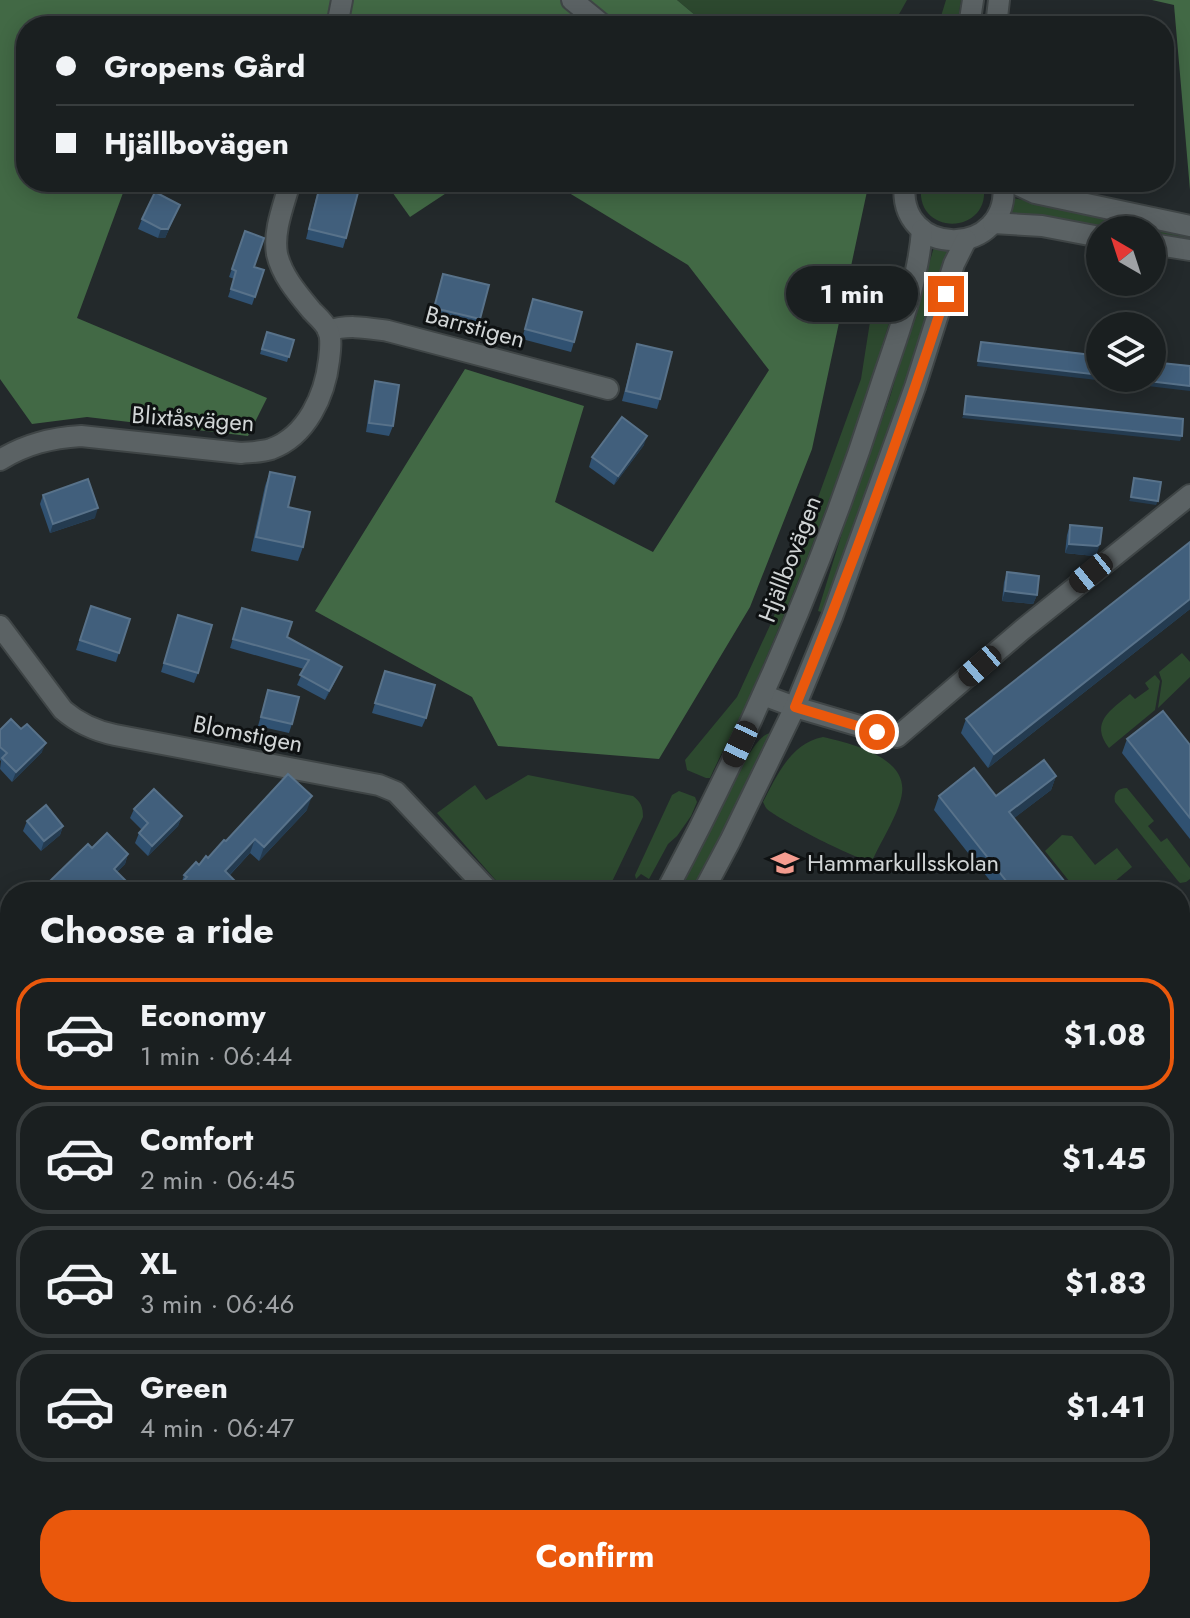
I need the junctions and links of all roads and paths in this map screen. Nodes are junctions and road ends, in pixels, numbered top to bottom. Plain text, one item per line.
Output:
1 (572, 0) edge
2 (592, 16) edge
3 (287, 192) edge
4 (904, 192) edge
5 (1003, 192) edge
6 (1033, 192) edge
7 (993, 223) junction
8 (1190, 226) edge
9 (922, 230) junction
10 (1086, 234) edge
11 (966, 240) junction
12 (1166, 246) edge
13 (1190, 250) edge
14 (328, 331) junction
15 (608, 389) dead end
16 (0, 460) edge
17 (1190, 495) edge
18 (0, 626) edge
19 (763, 695) junction
20 (795, 707) junction
21 (481, 882) edge
22 (671, 882) edge
23 (708, 882) edge

1 - 2 street
3 - 14 street
4 - 9 street
5 - 7 street
6 - 8 street
7 - 10 street
7 - 11 street
9 - 11 street
9 - 19 street, Hjällbovägen
11 - 20 street
12 - 13 street
14 - 15 street, Barrstigen
14 - 16 street, Blixtåsvägen
17 - 20 street
18 - 21 street, Blomstigen
19 - 20 street
19 - 22 street, Hjällbovägen
20 - 23 street

